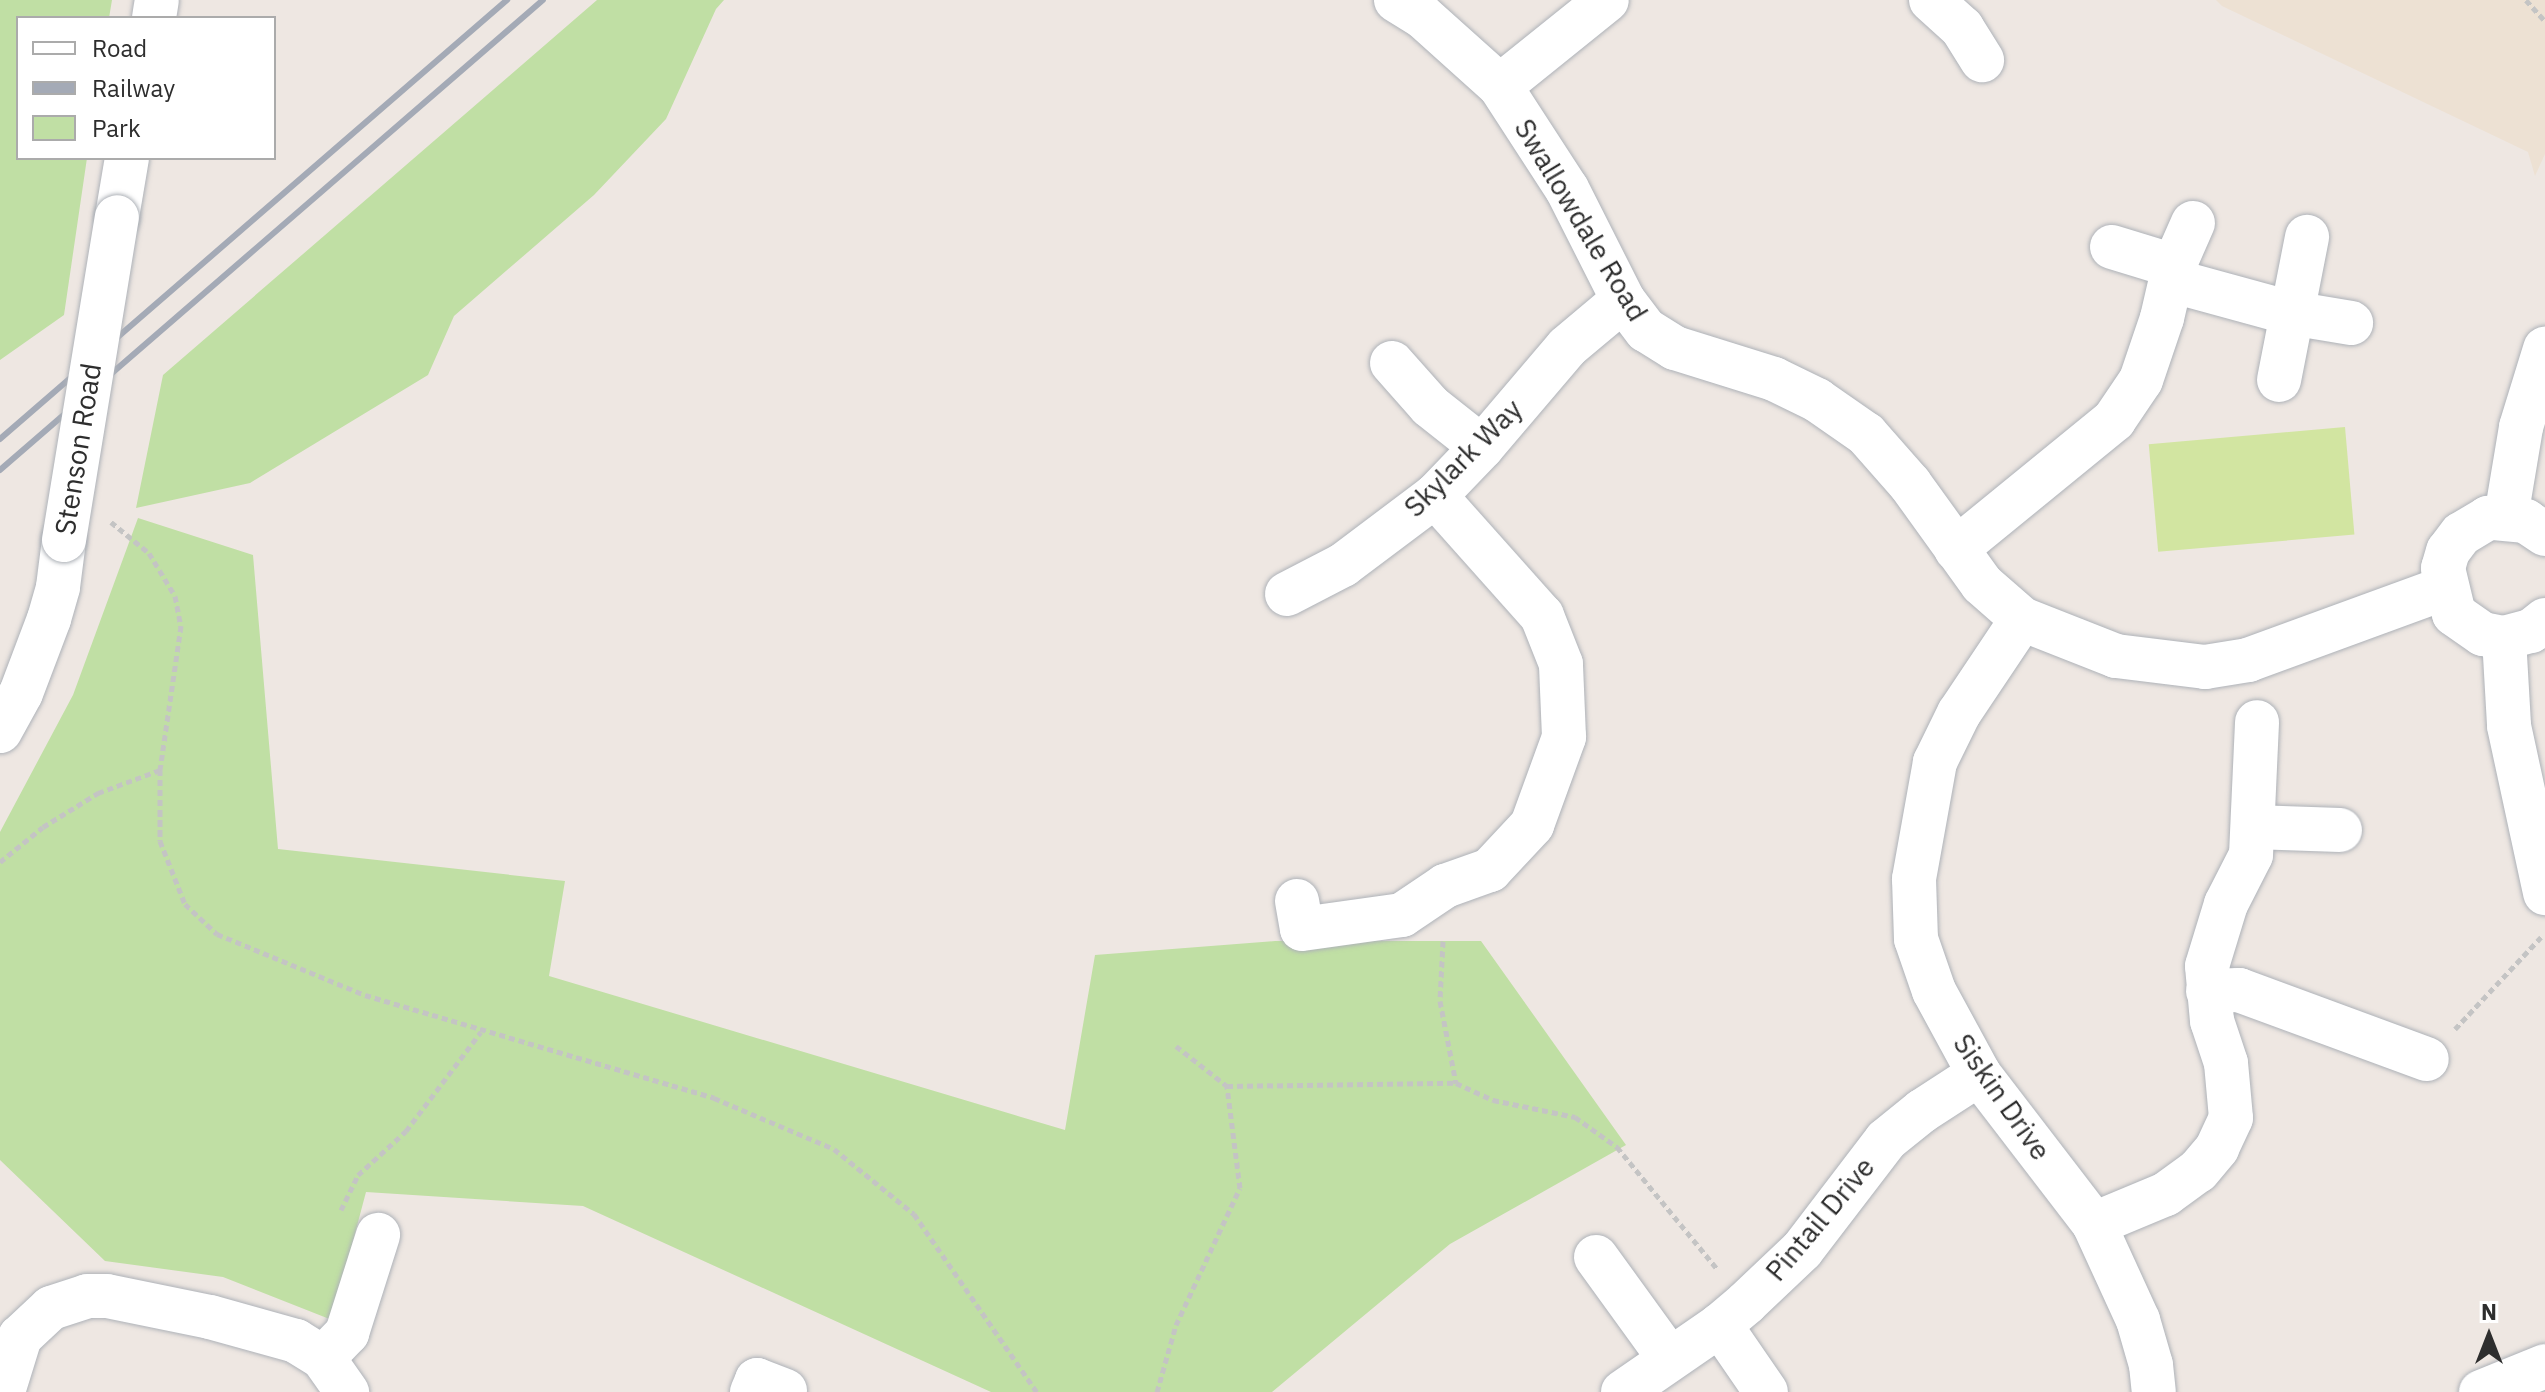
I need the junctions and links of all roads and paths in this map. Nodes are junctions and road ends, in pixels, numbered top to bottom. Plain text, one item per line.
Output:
1 (1396, 0) edge
2 (1607, 0) edge
3 (1931, 0) edge
4 (2526, 0) edge
5 (2545, 21) edge
6 (1982, 60) dead end
7 (1500, 86) junction
8 (127, 160) edge
9 (2193, 223) dead end
10 (2307, 237) dead end
11 (2112, 247) dead end
12 (2172, 273) junction
13 (1623, 300) junction
14 (2291, 313) junction
15 (2351, 323) dead end
16 (2545, 349) edge
17 (1392, 363) dead end
18 (2279, 380) dead end
19 (1482, 447) junction
20 (1435, 496) junction
21 (104, 517) dead end
22 (2506, 517) junction
23 (2545, 534) edge
24 (1956, 549) junction
25 (2445, 588) junction
26 (1287, 594) dead end
27 (2022, 619) junction
28 (2545, 620) edge
29 (2504, 638) junction
30 (2257, 722) dead end
31 (0, 731) edge
32 (160, 770) junction
33 (2253, 827) junction
34 (2340, 830) dead end
35 (0, 862) edge
36 (1445, 886) junction
37 (2545, 893) edge
38 (1297, 901) dead end
39 (2545, 933) edge
40 (2208, 991) junction
41 (481, 1032) junction
42 (1176, 1046) dead end
43 (2427, 1059) joint
44 (1979, 1074) junction
45 (1456, 1083) junction
46 (1227, 1086) junction
47 (2094, 1224) junction
48 (359, 1225) joint
49 (1596, 1257) dead end
50 (1733, 1314) junction
51 (1669, 1358) junction
52 (2545, 1366) edge
53 (335, 1375) edge
54 (3, 1392) edge
55 (1037, 1392) edge
56 (1157, 1392) edge
57 (1623, 1392) edge
58 (1766, 1392) edge
59 (2154, 1392) edge
60 (2481, 1392) edge

1 - 7 street, Swallowdale Road
2 - 7 street
3 - 6 street
4 - 5 path
7 - 13 street, Swallowdale Road
8 - 31 street, Stenson Road, bridge
9 - 12 street
10 - 14 street
11 - 12 street
12 - 14 street
12 - 24 street
13 - 19 street, Skylark Way
13 - 24 street, Swallowdale Road
14 - 15 street
14 - 18 street
16 - 22 street
17 - 19 street
19 - 20 street, Skylark Way
20 - 26 street, Skylark Way
20 - 36 street
21 - 32 path
22 - 23 street
22 - 25 street
24 - 27 street, Swallowdale Road
25 - 27 street, Swallowdale Road
25 - 29 street
27 - 44 street, Siskin Drive
28 - 29 street
29 - 37 street
30 - 33 street
32 - 35 path
32 - 41 path
33 - 34 street
33 - 40 street
36 - 38 street
36 - 45 path
39 - 43 path
40 - 43 street
40 - 47 street
41 - 48 path
41 - 55 path
42 - 46 path
44 - 47 street, Siskin Drive
44 - 50 street, Pintail Drive
45 - 46 path
45 - 50 path
46 - 56 path
47 - 59 street, Siskin Drive
48 - 53 street
49 - 51 street
50 - 51 street, Pintail Drive
50 - 58 street
51 - 57 street, Pintail Drive
52 - 60 street
53 - 54 street

